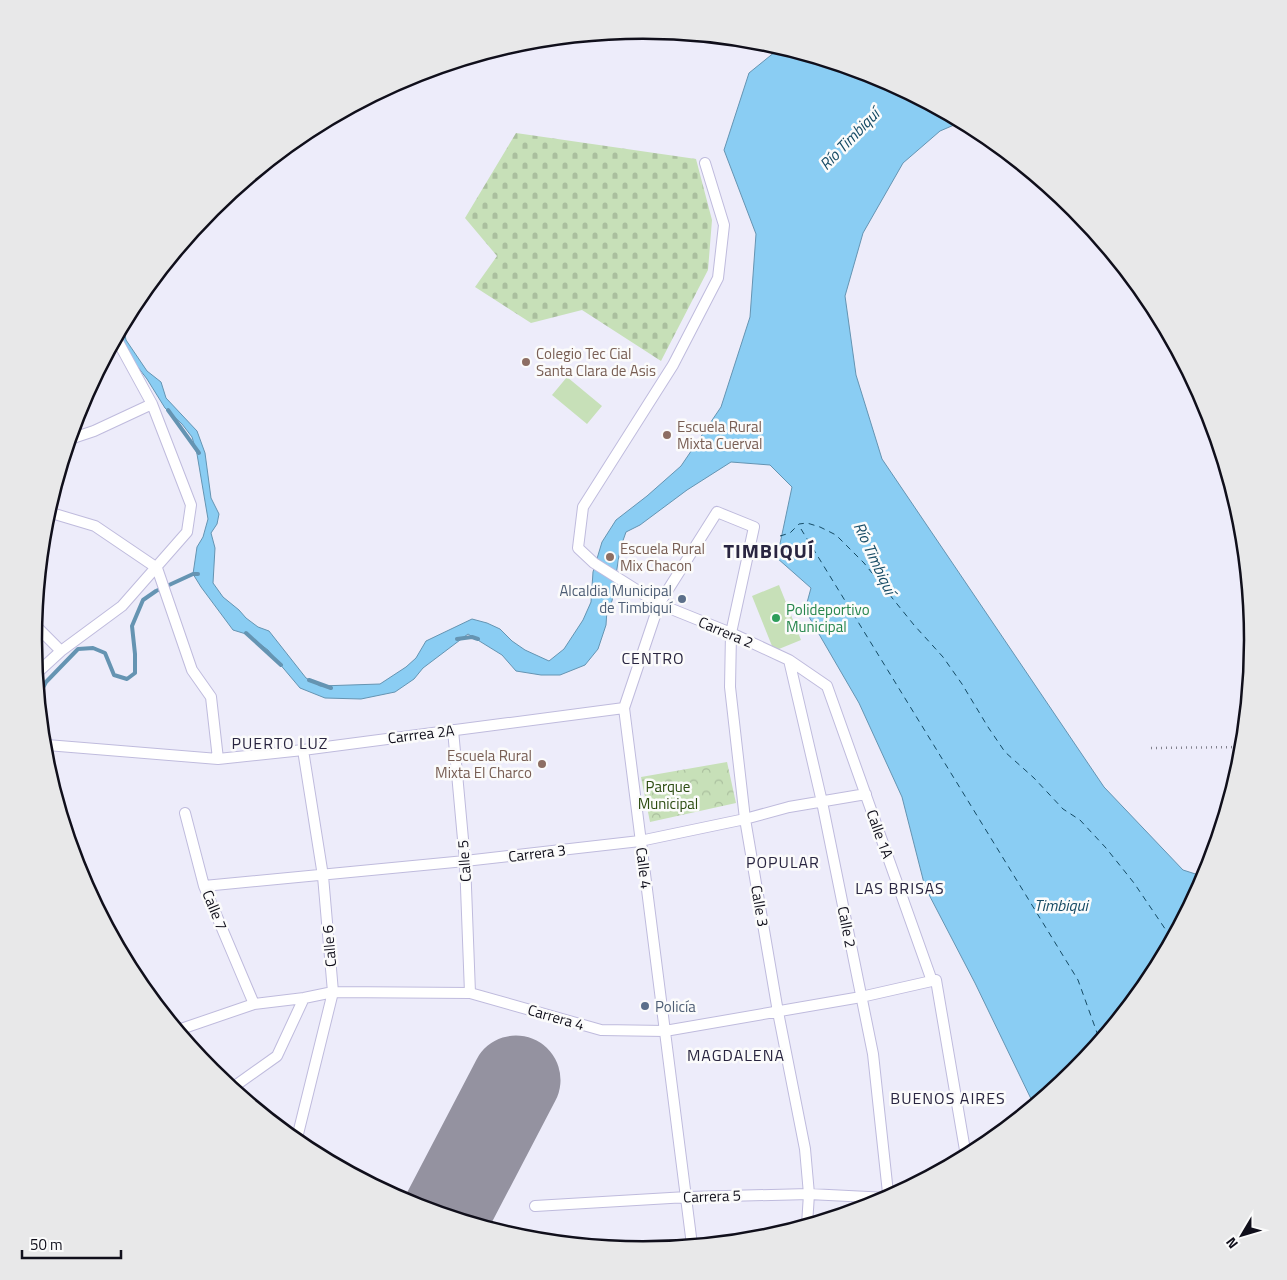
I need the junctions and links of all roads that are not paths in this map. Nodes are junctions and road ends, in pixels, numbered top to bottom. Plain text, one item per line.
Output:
1 (705, 164) dead end
2 (120, 345) edge
3 (152, 404) junction
4 (78, 436) edge
5 (56, 514) edge
6 (754, 527) joint
7 (157, 568) junction
8 (659, 604) junction
9 (42, 633) edge
10 (731, 633) junction
11 (60, 651) junction
12 (789, 660) junction
13 (43, 667) edge
14 (827, 686) joint
15 (624, 708) junction
16 (453, 730) junction
17 (52, 745) edge
18 (303, 750) junction
19 (218, 758) junction
20 (866, 794) junction
21 (822, 802) junction
22 (185, 813) dead end
23 (745, 819) junction
24 (640, 841) junction
25 (465, 862) junction
26 (323, 876) junction
27 (204, 886) junction
28 (934, 981) junction
29 (333, 992) junction
30 (470, 993) junction
31 (304, 998) junction
32 (861, 998) junction
33 (254, 1004) junction
34 (778, 1012) junction
35 (184, 1028) edge
36 (665, 1031) junction
37 (238, 1084) edge
38 (298, 1132) edge
39 (965, 1148) edge
40 (888, 1189) edge
41 (809, 1194) junction
42 (871, 1196) edge
43 (687, 1197) junction
44 (535, 1206) dead end
45 (807, 1218) edge
46 (691, 1239) edge

1 - 8 street, Carrera 2
2 - 3 street
3 - 4 street
3 - 7 street
5 - 7 street
6 - 8 street, Calle 4
6 - 10 street, Calle 3
7 - 11 street
7 - 19 street
8 - 10 street, Carrera 2
8 - 15 street, Calle 4
9 - 11 street
10 - 12 street, Carrera 2
10 - 23 street, Calle 3
11 - 13 street
12 - 14 street, Carrera 2
12 - 21 street, Calle 2
14 - 20 street, Calle 1A
15 - 16 street, Carrrea 2A
15 - 24 street, Calle 4
16 - 18 street, Carrrea 2A
16 - 25 street, Calle 5
17 - 19 street, Carrrea 2A
18 - 19 street, Carrrea 2A
18 - 26 street, Calle 6
20 - 21 street, Carrera 3
20 - 28 street, Calle 1A
21 - 23 street, Carrera 3
21 - 32 street, Calle 2
22 - 27 street, Calle 7
23 - 24 street, Carrera 3
23 - 34 street, Calle 3
24 - 25 street, Carrera 3
24 - 36 street, Calle 4
25 - 26 street, Carrera 3
25 - 30 street, Calle 5
26 - 27 street, Carrera 3
26 - 29 street, Calle 6
27 - 33 street, Calle 7
28 - 32 street, Carrera 4
28 - 39 street, Calle 1A
29 - 30 street, Carrera 4
29 - 31 street, Carrera 4
29 - 38 street, Calle 6
30 - 36 street, Carrera 4
31 - 33 street, Carrera 4
31 - 37 street
32 - 34 street, Carrera 4
32 - 40 street, Calle 2
33 - 35 street, Carrera 4
34 - 36 street, Carrera 4
34 - 41 street, Calle 3
36 - 43 street, Calle 4
41 - 42 street, Carrera 5
41 - 43 street, Carrera 5
41 - 45 street, Calle 3
43 - 44 street, Carrera 5
43 - 46 street, Calle 4

